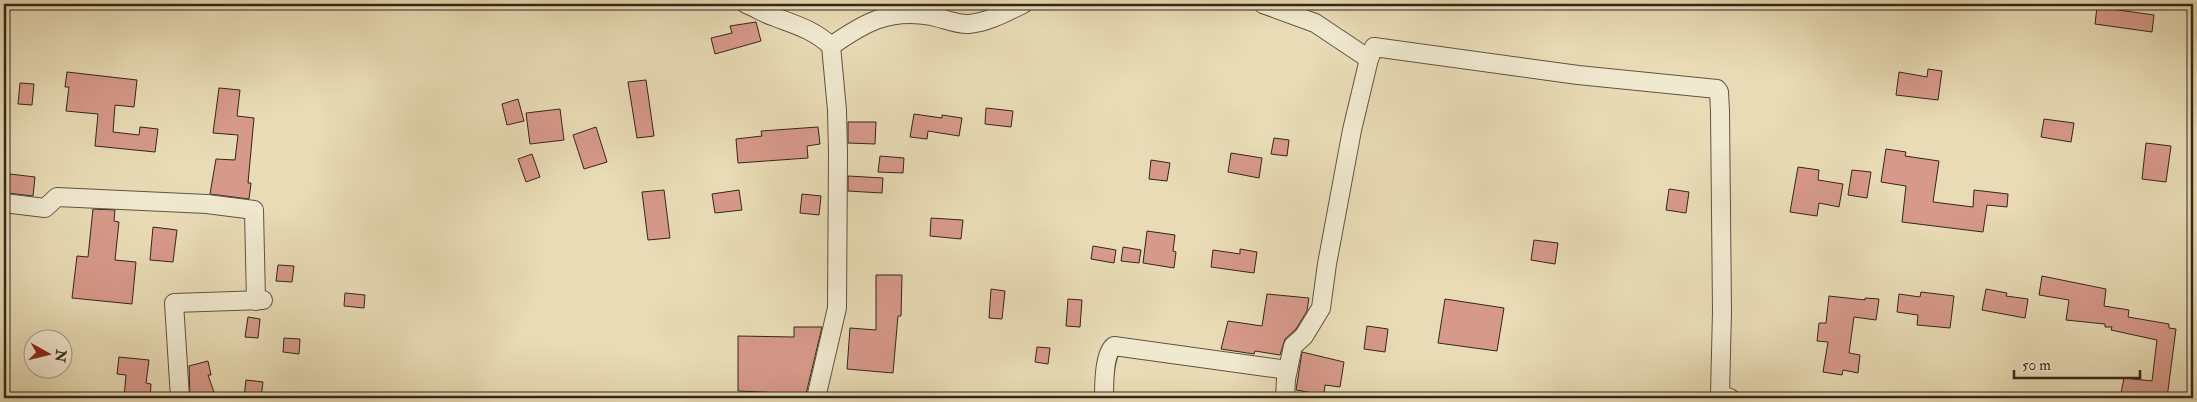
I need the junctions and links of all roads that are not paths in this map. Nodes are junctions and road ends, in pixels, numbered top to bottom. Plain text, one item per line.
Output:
1 (746, 4) edge
2 (1023, 4) edge
3 (1263, 4) edge
4 (831, 46) junction
5 (1369, 59) junction
6 (4, 203) edge
7 (1288, 370) junction
8 (1726, 397) edge
9 (180, 398) edge
10 (816, 398) edge
11 (1104, 398) edge
12 (1285, 398) edge

1 - 4 street
2 - 4 street
3 - 5 street
4 - 10 street
5 - 7 street
5 - 8 street
6 - 9 street
7 - 11 street
7 - 12 street

